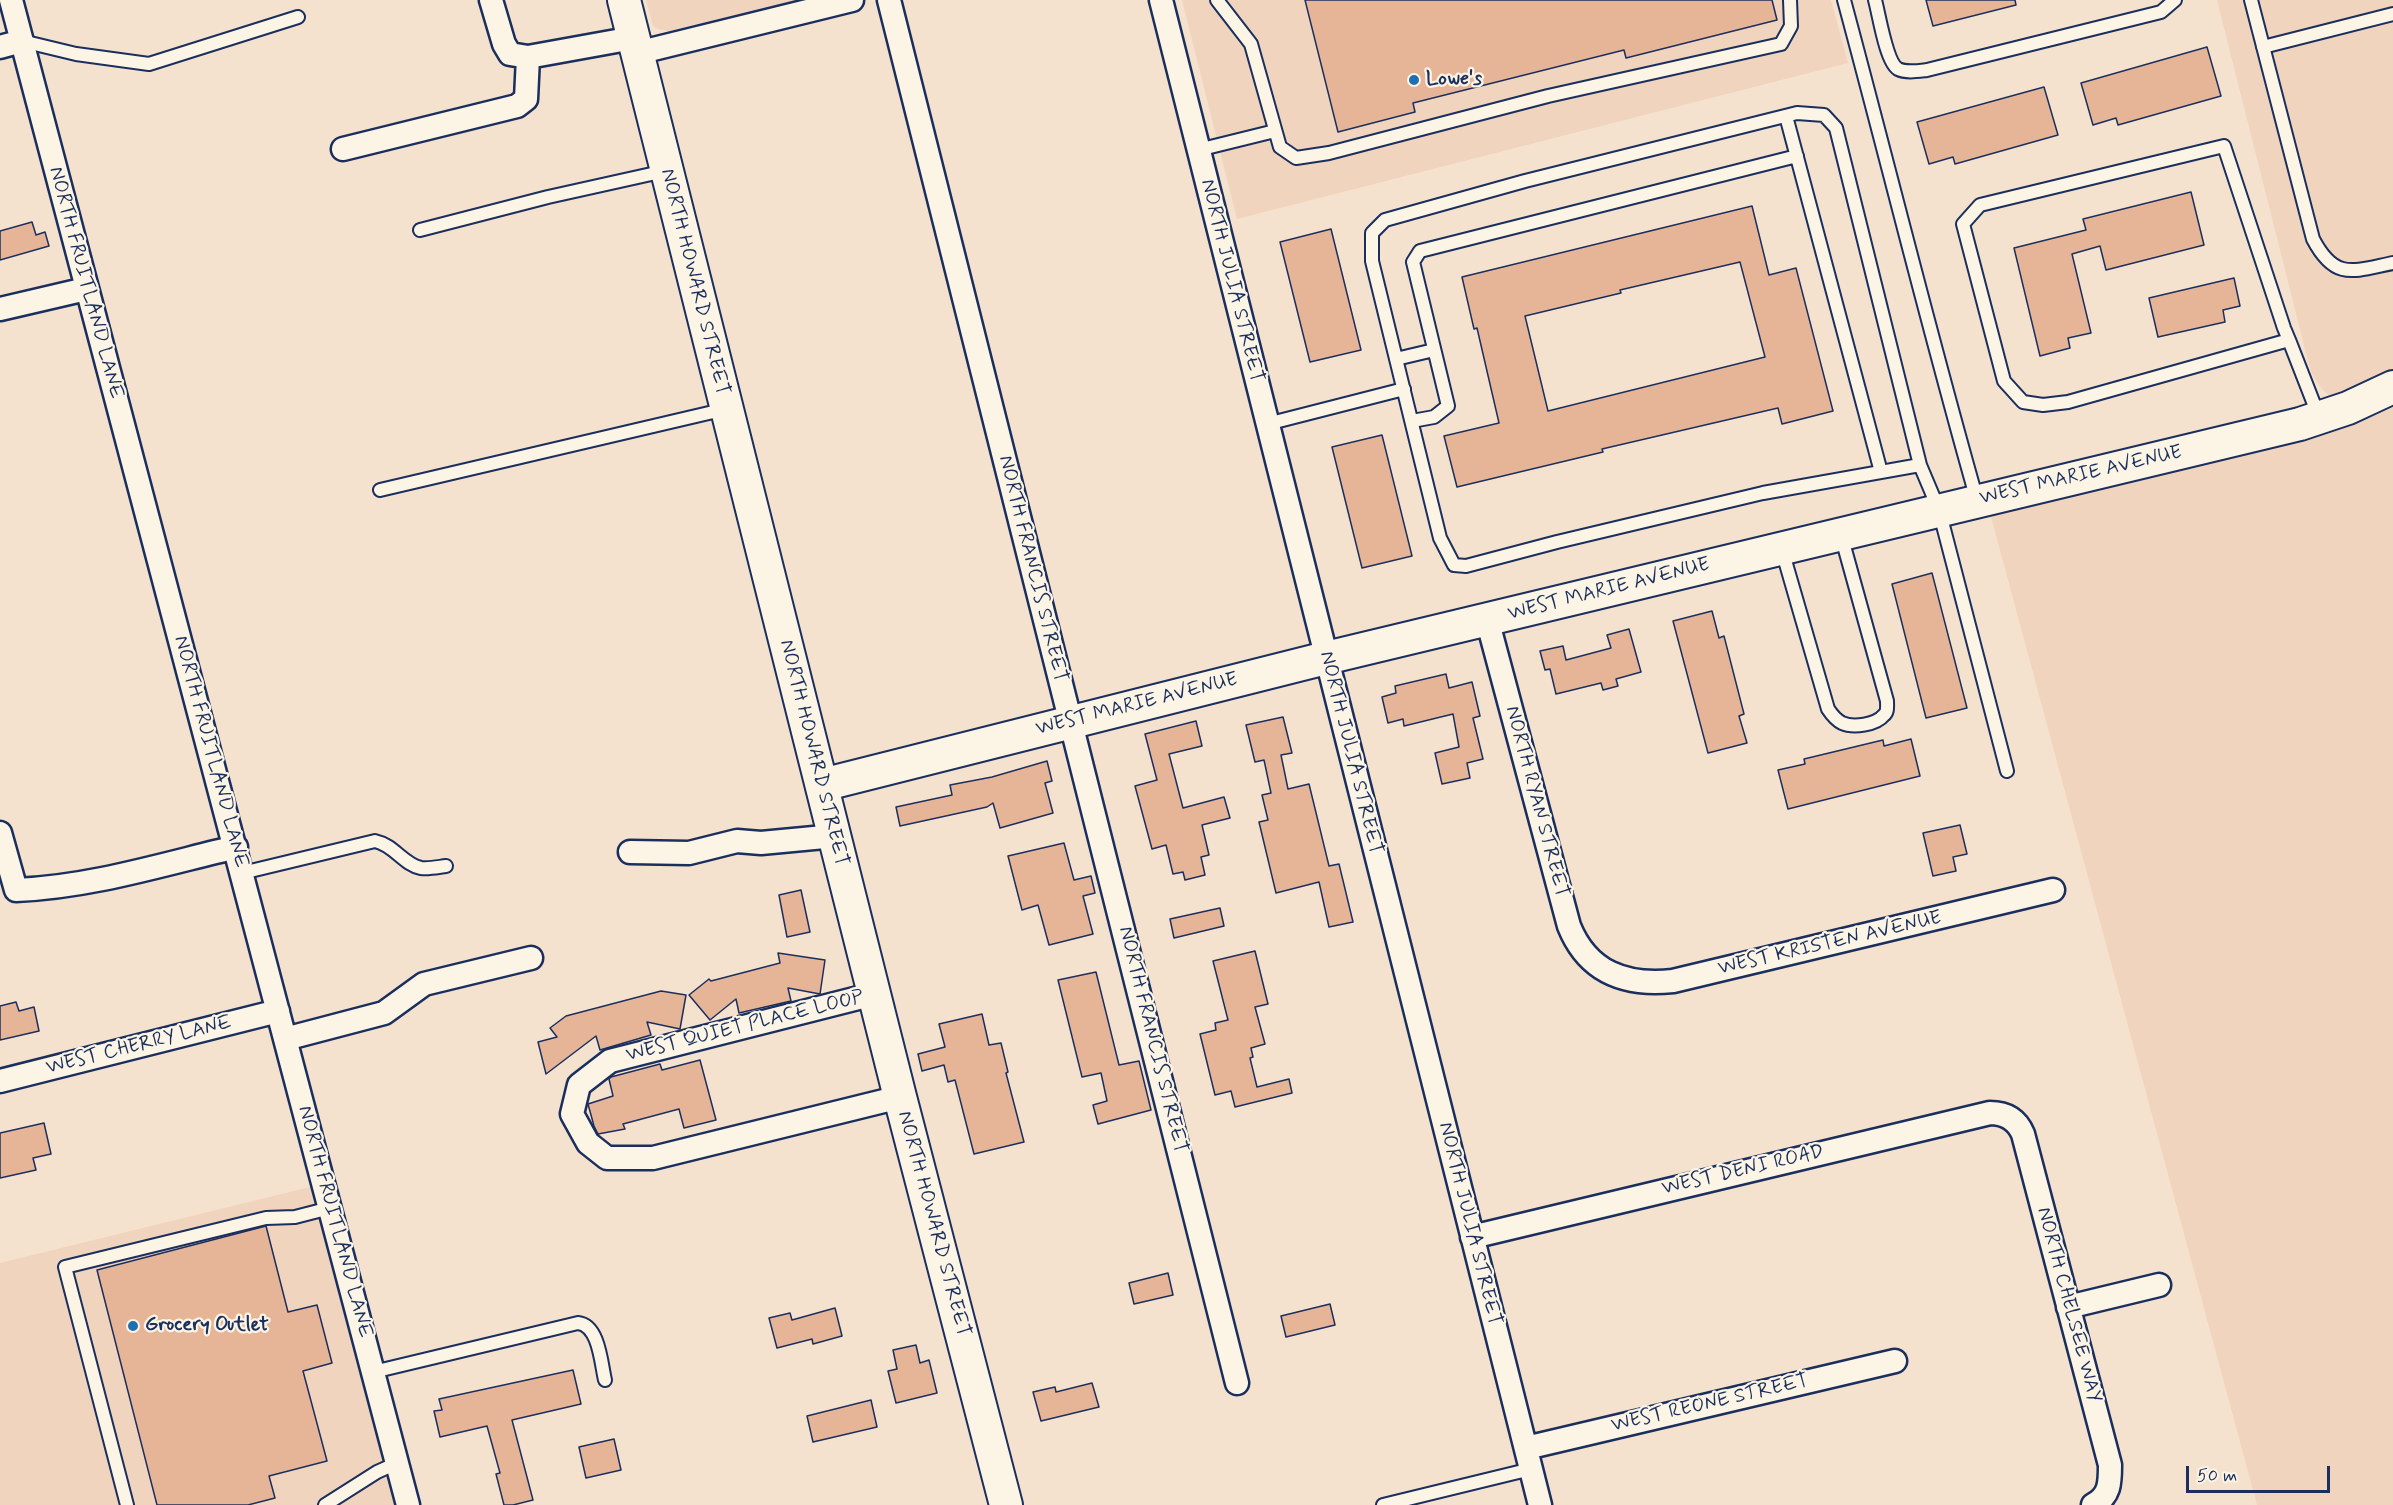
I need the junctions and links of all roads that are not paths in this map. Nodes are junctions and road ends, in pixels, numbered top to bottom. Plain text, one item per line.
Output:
1 (11, 0) edge
2 (491, 0) edge
3 (624, 0) edge
4 (852, 0) edge
5 (889, 0) edge
6 (1161, 0) edge
7 (1217, 0) edge
8 (1790, 0) edge
9 (1844, 0) edge
10 (1875, 0) edge
11 (2175, 0) edge
12 (2251, 0) edge
13 (2393, 14) edge
14 (297, 17) dead end
15 (11, 44) edge
16 (635, 46) junction
17 (2264, 47) junction
18 (528, 57) junction
19 (1786, 116) junction
20 (1275, 131) junction
21 (343, 149) dead end
22 (1198, 150) junction
23 (1797, 156) junction
24 (666, 170) junction
25 (420, 230) dead end
26 (2393, 264) edge
27 (86, 289) junction
28 (0, 309) edge
29 (2289, 340) junction
30 (1434, 350) junction
31 (1396, 359) junction
32 (2393, 387) edge
33 (1404, 389) junction
34 (726, 409) junction
35 (2320, 418) junction
36 (1412, 421) junction
37 (1267, 423) junction
38 (1920, 465) junction
39 (1881, 472) junction
40 (380, 490) dead end
41 (1977, 501) junction
42 (1939, 510) junction
43 (1841, 534) junction
44 (1782, 548) junction
45 (1487, 619) junction
46 (1326, 658) junction
47 (1070, 721) junction
48 (2007, 771) dead end
49 (822, 785) junction
50 (0, 833) edge
51 (835, 836) junction
52 (236, 847) junction
53 (630, 852) dead end
54 (446, 867) dead end
55 (242, 873) junction
56 (2053, 890) dead end
57 (531, 958) dead end
58 (1608, 972) joint
59 (874, 994) junction
60 (278, 1011) junction
61 (285, 1039) junction
62 (0, 1081) edge
63 (900, 1097) junction
64 (2014, 1120) joint
65 (330, 1208) junction
66 (1472, 1237) junction
67 (2159, 1285) dead end
68 (2068, 1307) junction
69 (1895, 1361) dead end
70 (373, 1372) junction
71 (605, 1380) dead end
72 (1237, 1383) dead end
73 (1528, 1459) junction
74 (397, 1463) junction
75 (2100, 1499) edge
76 (127, 1505) edge
77 (325, 1505) edge
78 (408, 1505) edge
79 (1006, 1505) edge
80 (1383, 1505) edge
81 (1540, 1505) edge

1 - 15 street, NORTH FRUITLAND LANE
2 - 18 street
3 - 16 street, NORTH HOWARD STREET
4 - 16 street
5 - 47 street, NORTH FRANCIS STREET
6 - 22 street, NORTH JULIA STREET
7 - 20 lane
8 - 20 lane
9 - 41 lane
10 - 11 lane
12 - 17 lane
13 - 17 lane
14 - 15 lane
15 - 27 street, NORTH FRUITLAND LANE
16 - 18 street
16 - 24 street, NORTH HOWARD STREET
17 - 26 lane
18 - 21 street
19 - 23 lane
19 - 31 lane
19 - 38 lane
20 - 22 lane
22 - 37 street, NORTH JULIA STREET
23 - 30 lane
23 - 39 lane
24 - 25 lane
24 - 34 street, NORTH HOWARD STREET
27 - 28 street
27 - 52 street, NORTH FRUITLAND LANE
29 - 29 lane
29 - 35 lane
30 - 31 lane
30 - 36 lane
31 - 33 lane
32 - 35 street, WEST MARIE AVENUE
33 - 36 lane
33 - 37 lane
34 - 40 lane
34 - 49 street, NORTH HOWARD STREET
35 - 41 street, WEST MARIE AVENUE
36 - 39 lane
37 - 46 street, NORTH JULIA STREET
38 - 39 lane
38 - 42 lane
41 - 42 street, WEST MARIE AVENUE
42 - 43 street, WEST MARIE AVENUE
42 - 48 lane
43 - 44 street, WEST MARIE AVENUE
43 - 44 lane
44 - 45 street, WEST MARIE AVENUE
45 - 46 street, WEST MARIE AVENUE
45 - 58 street, NORTH RYAN STREET
46 - 47 street, WEST MARIE AVENUE
46 - 66 street, NORTH JULIA STREET
47 - 49 street, WEST MARIE AVENUE
47 - 72 street, NORTH FRANCIS STREET
49 - 51 street, NORTH HOWARD STREET
50 - 52 street
51 - 53 street
51 - 59 street, NORTH HOWARD STREET
52 - 55 street, NORTH FRUITLAND LANE
54 - 55 lane
55 - 60 street, NORTH FRUITLAND LANE
56 - 58 street, WEST KRISTEN AVENUE
57 - 61 street
59 - 63 street, NORTH HOWARD STREET
59 - 63 street, WEST QUIET PLACE LOOP
60 - 61 street, NORTH FRUITLAND LANE
60 - 62 street, WEST CHERRY LANE
61 - 65 street, NORTH FRUITLAND LANE
63 - 79 street, NORTH HOWARD STREET
64 - 66 street, WEST DENI ROAD
64 - 68 street, NORTH CHELSEE WAY
65 - 70 street, NORTH FRUITLAND LANE
65 - 76 lane
66 - 73 street, NORTH JULIA STREET
67 - 68 street
68 - 75 street, NORTH CHELSEE WAY
69 - 73 street, WEST REONE STREET
70 - 71 lane
70 - 74 street, NORTH FRUITLAND LANE
73 - 80 lane
73 - 81 street, NORTH JULIA STREET
74 - 77 lane
74 - 78 street, NORTH FRUITLAND LANE

